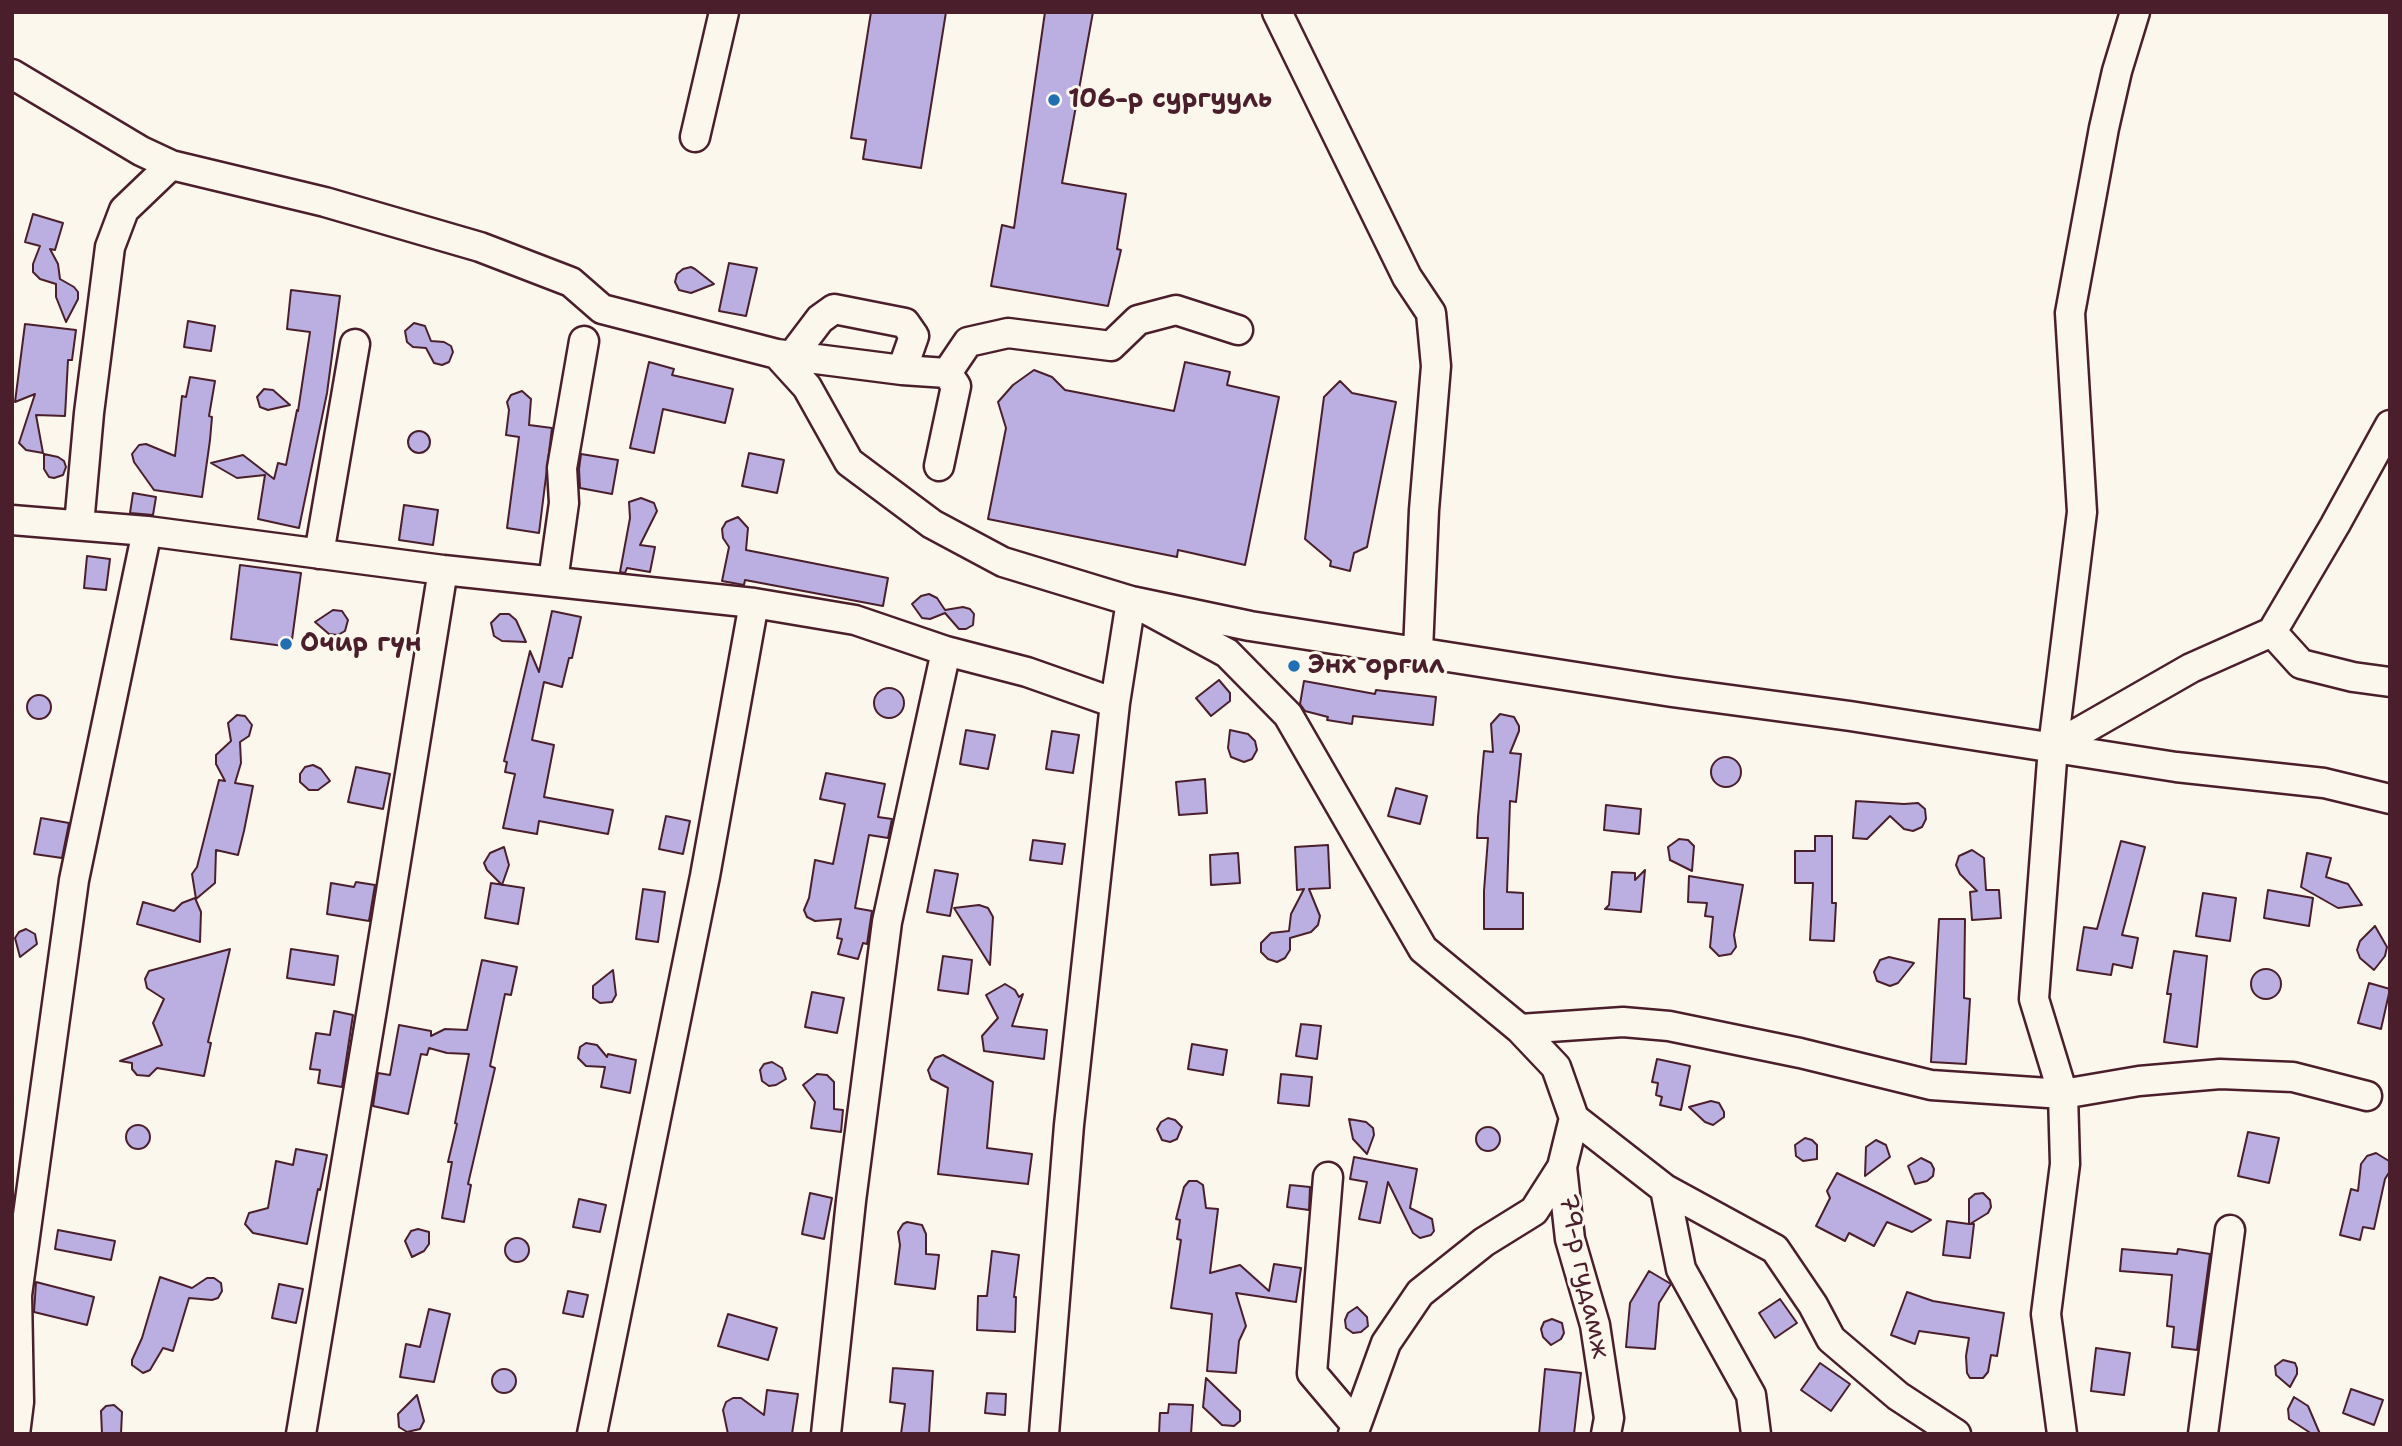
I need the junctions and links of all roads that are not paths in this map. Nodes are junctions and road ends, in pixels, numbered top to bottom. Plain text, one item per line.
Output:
1 (724, 12) edge
2 (1277, 12) edge
3 (2135, 12) edge
4 (12, 74) edge
5 (695, 137) dead end
6 (171, 165) junction
7 (1238, 330) dead end
8 (584, 341) dead end
9 (355, 344) dead end
10 (784, 355) junction
11 (902, 370) junction
12 (947, 373) junction
13 (2390, 425) edge
14 (939, 466) dead end
15 (12, 520) edge
16 (79, 525) junction
17 (147, 531) junction
18 (319, 554) junction
19 (443, 570) junction
20 (553, 582) junction
21 (1131, 601) junction
22 (754, 603) junction
23 (2272, 632) junction
24 (1418, 650) junction
25 (946, 651) junction
26 (2390, 682) edge
27 (1115, 703) junction
28 (2053, 747) junction
29 (2390, 799) edge
30 (1520, 1029) junction
31 (2063, 1094) junction
32 (2367, 1096) dead end
33 (1574, 1118) junction
34 (1562, 1167) junction
35 (1328, 1177) dead end
36 (1665, 1189) junction
37 (2230, 1230) dead end
38 (1354, 1429) edge
39 (15, 1434) edge
40 (301, 1434) edge
41 (592, 1434) edge
42 (826, 1434) edge
43 (1044, 1434) edge
44 (1606, 1434) edge
45 (1756, 1434) edge
46 (1956, 1434) edge
47 (2062, 1434) edge
48 (2203, 1434) edge

1 - 5 street
2 - 24 street
3 - 28 street
4 - 6 street
6 - 10 street
6 - 16 street
7 - 12 street
8 - 20 street
9 - 18 street
10 - 11 street
10 - 11 street
10 - 21 street
11 - 12 street
12 - 14 street
13 - 23 street
15 - 16 street
16 - 17 street
17 - 18 street
17 - 39 street
18 - 19 street
19 - 20 street
19 - 40 street
20 - 22 street
21 - 24 street
21 - 27 street
21 - 30 street
22 - 25 street
22 - 41 street
23 - 26 street
23 - 28 street
24 - 28 street
25 - 27 street
25 - 42 street
27 - 43 street
28 - 29 street
28 - 31 street
30 - 31 street
30 - 33 street
31 - 32 street
31 - 47 street
33 - 34 street, 79-р гудамж
33 - 36 street
34 - 38 street
34 - 44 street, 79-р гудамж
35 - 38 street
36 - 45 street
36 - 46 street
37 - 48 street

